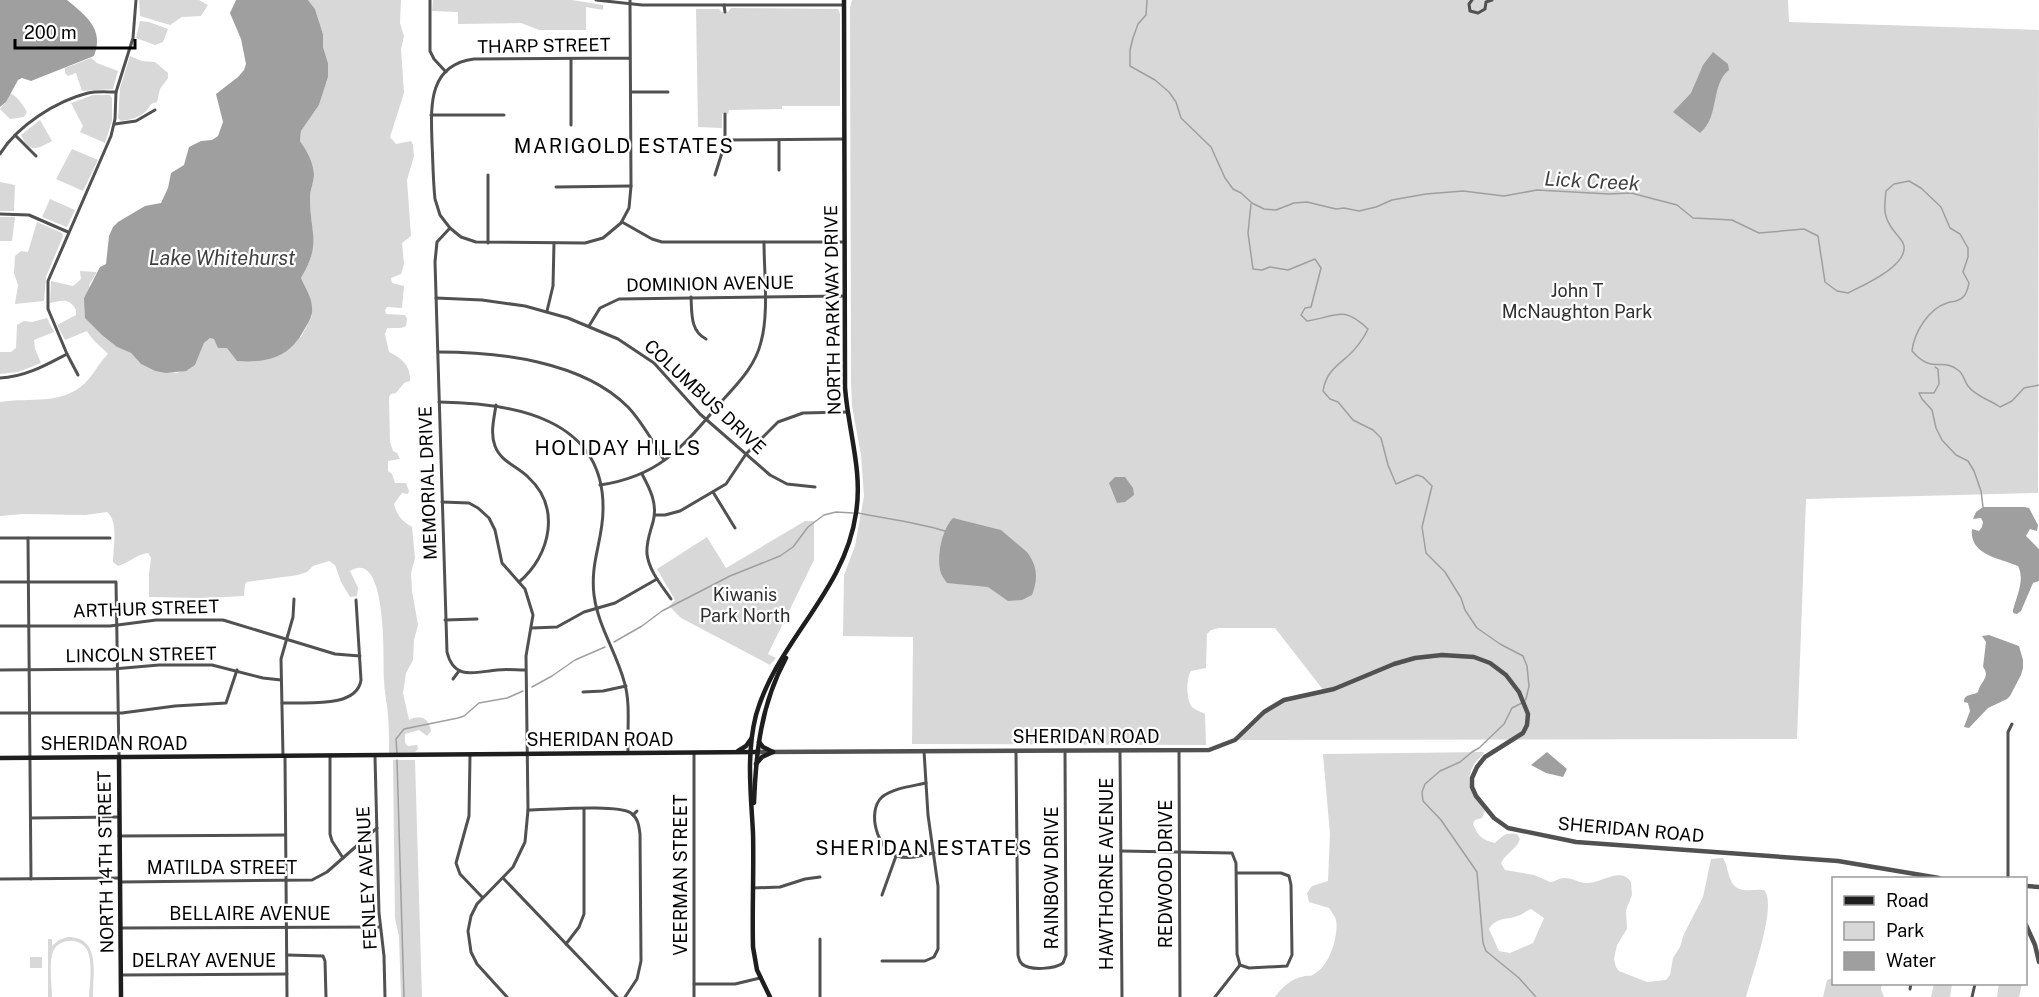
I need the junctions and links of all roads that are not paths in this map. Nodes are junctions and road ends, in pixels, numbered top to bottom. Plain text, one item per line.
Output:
1 (136, 0) edge
2 (430, 0) edge
3 (596, 0) edge
4 (1472, 0) edge
5 (1492, 0) edge
6 (1484, 1) edge
7 (630, 2) edge
8 (686, 2) edge
9 (844, 3) edge
10 (724, 5) junction
11 (724, 12) dead end
12 (630, 58) junction
13 (571, 59) junction
14 (446, 72) junction
15 (116, 92) junction
16 (630, 92) junction
17 (668, 92) dead end
18 (155, 110) dead end
19 (726, 114) dead end
20 (431, 115) junction
21 (504, 115) dead end
22 (114, 124) junction
23 (572, 125) dead end
24 (15, 135) junction
25 (844, 139) junction
26 (726, 140) junction
27 (779, 140) junction
28 (0, 154) edge
29 (36, 156) dead end
30 (779, 170) dead end
31 (488, 175) dead end
32 (715, 175) dead end
33 (631, 186) junction
34 (556, 187) dead end
35 (0, 214) edge
36 (622, 222) junction
37 (450, 228) junction
38 (68, 232) junction
39 (764, 242) junction
40 (844, 242) junction
41 (488, 243) junction
42 (554, 243) junction
43 (845, 296) junction
44 (691, 297) junction
45 (764, 297) junction
46 (436, 298) junction
47 (547, 311) junction
48 (589, 326) junction
49 (706, 339) dead end
50 (438, 352) junction
51 (67, 354) junction
52 (78, 375) dead end
53 (0, 378) edge
54 (439, 402) junction
55 (496, 405) junction
56 (847, 412) junction
57 (707, 419) junction
58 (746, 454) junction
59 (664, 460) junction
60 (642, 474) junction
61 (600, 485) junction
62 (815, 487) dead end
63 (713, 492) junction
64 (442, 502) junction
65 (655, 515) junction
66 (735, 528) dead end
67 (0, 538) edge
68 (28, 538) junction
69 (110, 538) dead end
70 (657, 579) junction
71 (0, 582) edge
72 (28, 582) junction
73 (519, 582) junction
74 (294, 598) dead end
75 (671, 599) dead end
76 (356, 600) dead end
77 (597, 608) junction
78 (477, 619) dead end
79 (446, 620) junction
80 (118, 625) junction
81 (0, 626) edge
82 (28, 626) junction
83 (532, 628) junction
84 (286, 638) junction
85 (795, 639) junction
86 (360, 656) junction
87 (118, 669) junction
88 (0, 670) edge
89 (29, 670) junction
90 (237, 670) junction
91 (459, 670) junction
92 (526, 670) junction
93 (453, 679) dead end
94 (281, 680) junction
95 (626, 686) junction
96 (583, 692) dead end
97 (282, 702) junction
98 (0, 713) edge
99 (29, 713) junction
100 (118, 713) junction
101 (2012, 724) dead end
102 (752, 736) junction
103 (759, 738) junction
104 (924, 751) junction
105 (1016, 751) junction
106 (1065, 751) junction
107 (1120, 751) junction
108 (1179, 751) junction
109 (753, 752) junction
110 (773, 752) junction
111 (628, 753) junction
112 (694, 753) junction
113 (735, 753) junction
114 (527, 754) junction
115 (470, 755) junction
116 (118, 757) junction
117 (284, 757) junction
118 (330, 757) junction
119 (375, 757) junction
120 (0, 758) edge
121 (29, 758) junction
122 (753, 766) junction
123 (926, 783) junction
124 (584, 809) junction
125 (528, 810) junction
126 (637, 810) dead end
127 (633, 815) junction
128 (119, 817) junction
129 (30, 818) junction
130 (377, 828) junction
131 (285, 835) junction
132 (119, 836) junction
133 (1121, 851) junction
134 (1179, 851) junction
135 (934, 852) junction
136 (896, 856) junction
137 (343, 858) junction
138 (1236, 873) junction
139 (820, 877) dead end
140 (1929, 877) edge
141 (2008, 877) edge
142 (503, 878) junction
143 (0, 879) edge
144 (31, 879) junction
145 (120, 880) junction
146 (286, 881) junction
147 (753, 888) junction
148 (882, 895) dead end
149 (482, 897) junction
150 (286, 927) junction
151 (380, 927) junction
152 (121, 928) junction
153 (2027, 931) edge
154 (820, 939) dead end
155 (566, 944) junction
156 (287, 955) junction
157 (882, 961) dead end
158 (2039, 962) edge
159 (1240, 965) junction
160 (287, 974) junction
161 (121, 975) junction
162 (760, 978) junction
163 (694, 984) junction
164 (1911, 985) edge
165 (1910, 989) dead end
166 (121, 997) edge
167 (287, 997) edge
168 (326, 997) edge
169 (385, 997) edge
170 (507, 997) edge
171 (617, 997) edge
172 (625, 997) edge
173 (694, 997) edge
174 (770, 997) edge
175 (820, 997) edge
176 (1122, 997) edge
177 (1180, 997) edge
178 (1215, 997) edge

1 - 15 street
2 - 14 street
3 - 7 street
4 - 6 street
5 - 6 street
7 - 8 street
7 - 12 street
8 - 10 street
9 - 10 street
9 - 25 main road, NORTH PARKWAY DRIVE
10 - 11 street
12 - 13 street, THARP STREET
12 - 16 street
13 - 14 street, THARP STREET
13 - 23 street
14 - 20 street
15 - 22 street
15 - 24 street
16 - 17 street
16 - 33 street
18 - 22 street
19 - 26 street
20 - 21 street
20 - 37 street
22 - 38 street
24 - 28 street
24 - 29 street
25 - 27 street
25 - 40 main road, NORTH PARKWAY DRIVE
26 - 27 street
26 - 32 street
27 - 30 street
31 - 41 street
33 - 34 street
33 - 36 street
35 - 38 street
36 - 39 street
36 - 42 street
37 - 41 street
37 - 46 street, MEMORIAL DRIVE
38 - 51 street
39 - 40 street
39 - 45 street
40 - 43 main road, NORTH PARKWAY DRIVE
41 - 42 street
42 - 47 street
43 - 45 street, DOMINION AVENUE
43 - 56 main road, NORTH PARKWAY DRIVE
44 - 45 street, DOMINION AVENUE
44 - 48 street, DOMINION AVENUE
44 - 49 street
45 - 57 street
46 - 47 street, COLUMBUS DRIVE
46 - 50 street, MEMORIAL DRIVE
47 - 48 street, COLUMBUS DRIVE
48 - 57 street, COLUMBUS DRIVE
50 - 54 street, MEMORIAL DRIVE
50 - 59 street
51 - 52 street
51 - 53 street
54 - 55 street
54 - 64 street, MEMORIAL DRIVE
55 - 61 street
55 - 73 street
56 - 58 street
56 - 85 main road, NORTH PARKWAY DRIVE
57 - 58 street, COLUMBUS DRIVE
57 - 59 street
58 - 62 street, COLUMBUS DRIVE
58 - 63 street
59 - 60 street
60 - 61 street
60 - 65 street
61 - 77 street
63 - 65 street
63 - 66 street
64 - 73 street
64 - 79 street, MEMORIAL DRIVE
65 - 70 street
67 - 68 street
68 - 69 street
68 - 72 street
70 - 75 street
70 - 77 street
71 - 72 street
72 - 80 street, NORTH 14TH STREET
72 - 82 street
73 - 83 street
74 - 84 street
76 - 86 street
77 - 83 street
77 - 95 street
78 - 79 street
79 - 91 street, MEMORIAL DRIVE
80 - 82 street, ARTHUR STREET
80 - 84 street, ARTHUR STREET
80 - 87 street, NORTH 14TH STREET
81 - 82 street, ARTHUR STREET
82 - 89 street
83 - 92 street
84 - 86 street, ARTHUR STREET
84 - 94 street
85 - 102 main road, NORTH PARKWAY DRIVE
85 - 103 main road, NORTH PARKWAY DRIVE
86 - 97 street
87 - 89 street, LINCOLN STREET
87 - 90 street, LINCOLN STREET
87 - 100 street, NORTH 14TH STREET
88 - 89 street, LINCOLN STREET
89 - 99 street
90 - 94 street, LINCOLN STREET
90 - 100 street
91 - 92 street
91 - 93 street
92 - 114 street
94 - 97 street
95 - 96 street
95 - 111 street
97 - 117 street
98 - 99 street
99 - 100 street
99 - 121 street
100 - 116 street, NORTH 14TH STREET
101 - 141 street
102 - 109 main road, NORTH PARKWAY DRIVE
102 - 113 main road
103 - 109 main road, NORTH PARKWAY DRIVE
103 - 110 main road
104 - 105 street, SHERIDAN ROAD
104 - 110 street, SHERIDAN ROAD
104 - 123 street
105 - 106 street, SHERIDAN ROAD
105 - 106 street, RAINBOW DRIVE
106 - 107 street, SHERIDAN ROAD
107 - 108 street, SHERIDAN ROAD
107 - 133 street, HAWTHORNE AVENUE
108 - 134 street, REDWOOD DRIVE
108 - 140 street, SHERIDAN ROAD
109 - 110 street, SHERIDAN ROAD
109 - 113 main road, SHERIDAN ROAD
109 - 122 main road, NORTH PARKWAY DRIVE
110 - 122 main road
111 - 112 main road, SHERIDAN ROAD
111 - 114 main road, SHERIDAN ROAD
112 - 113 main road, SHERIDAN ROAD
112 - 163 street, VEERMAN STREET
113 - 122 main road
114 - 115 main road, SHERIDAN ROAD
114 - 125 street
115 - 119 main road, SHERIDAN ROAD
115 - 149 street
116 - 117 main road, SHERIDAN ROAD
116 - 121 main road, SHERIDAN ROAD
116 - 128 main road, NORTH 14TH STREET
117 - 118 main road, SHERIDAN ROAD
117 - 131 street
118 - 119 main road, SHERIDAN ROAD
118 - 137 street
119 - 130 street, FENLEY AVENUE
120 - 121 main road, SHERIDAN ROAD
121 - 129 street
122 - 147 main road, NORTH PARKWAY DRIVE
123 - 135 street
123 - 136 street
124 - 125 street
124 - 127 street
124 - 155 street
125 - 142 street
126 - 127 street
127 - 172 street
128 - 129 street
128 - 132 main road, NORTH 14TH STREET
129 - 144 street
130 - 137 street, MATILDA STREET
130 - 151 street, FENLEY AVENUE
131 - 132 street
131 - 146 street
132 - 145 main road, NORTH 14TH STREET
133 - 134 street
133 - 176 street, HAWTHORNE AVENUE
134 - 138 street
134 - 177 street, REDWOOD DRIVE
135 - 136 street
135 - 157 street
136 - 148 street
137 - 146 street, MATILDA STREET
138 - 159 street
138 - 159 street
139 - 147 street
142 - 149 street
142 - 155 street
143 - 144 street, MATILDA STREET
144 - 145 street, MATILDA STREET
145 - 146 street, MATILDA STREET
145 - 152 main road, NORTH 14TH STREET
146 - 150 street
147 - 162 main road, NORTH PARKWAY DRIVE
149 - 170 street
150 - 151 street, BELLAIRE AVENUE
150 - 152 street, BELLAIRE AVENUE
150 - 156 street
151 - 169 street, FENLEY AVENUE
152 - 161 main road, NORTH 14TH STREET
153 - 158 street
154 - 175 street
155 - 171 street
156 - 160 street
156 - 168 street
159 - 178 street
160 - 161 street, DELRAY AVENUE
160 - 167 street
161 - 166 main road, NORTH 14TH STREET
162 - 163 street
162 - 174 main road, NORTH PARKWAY DRIVE
163 - 173 street, VEERMAN STREET
164 - 165 street

